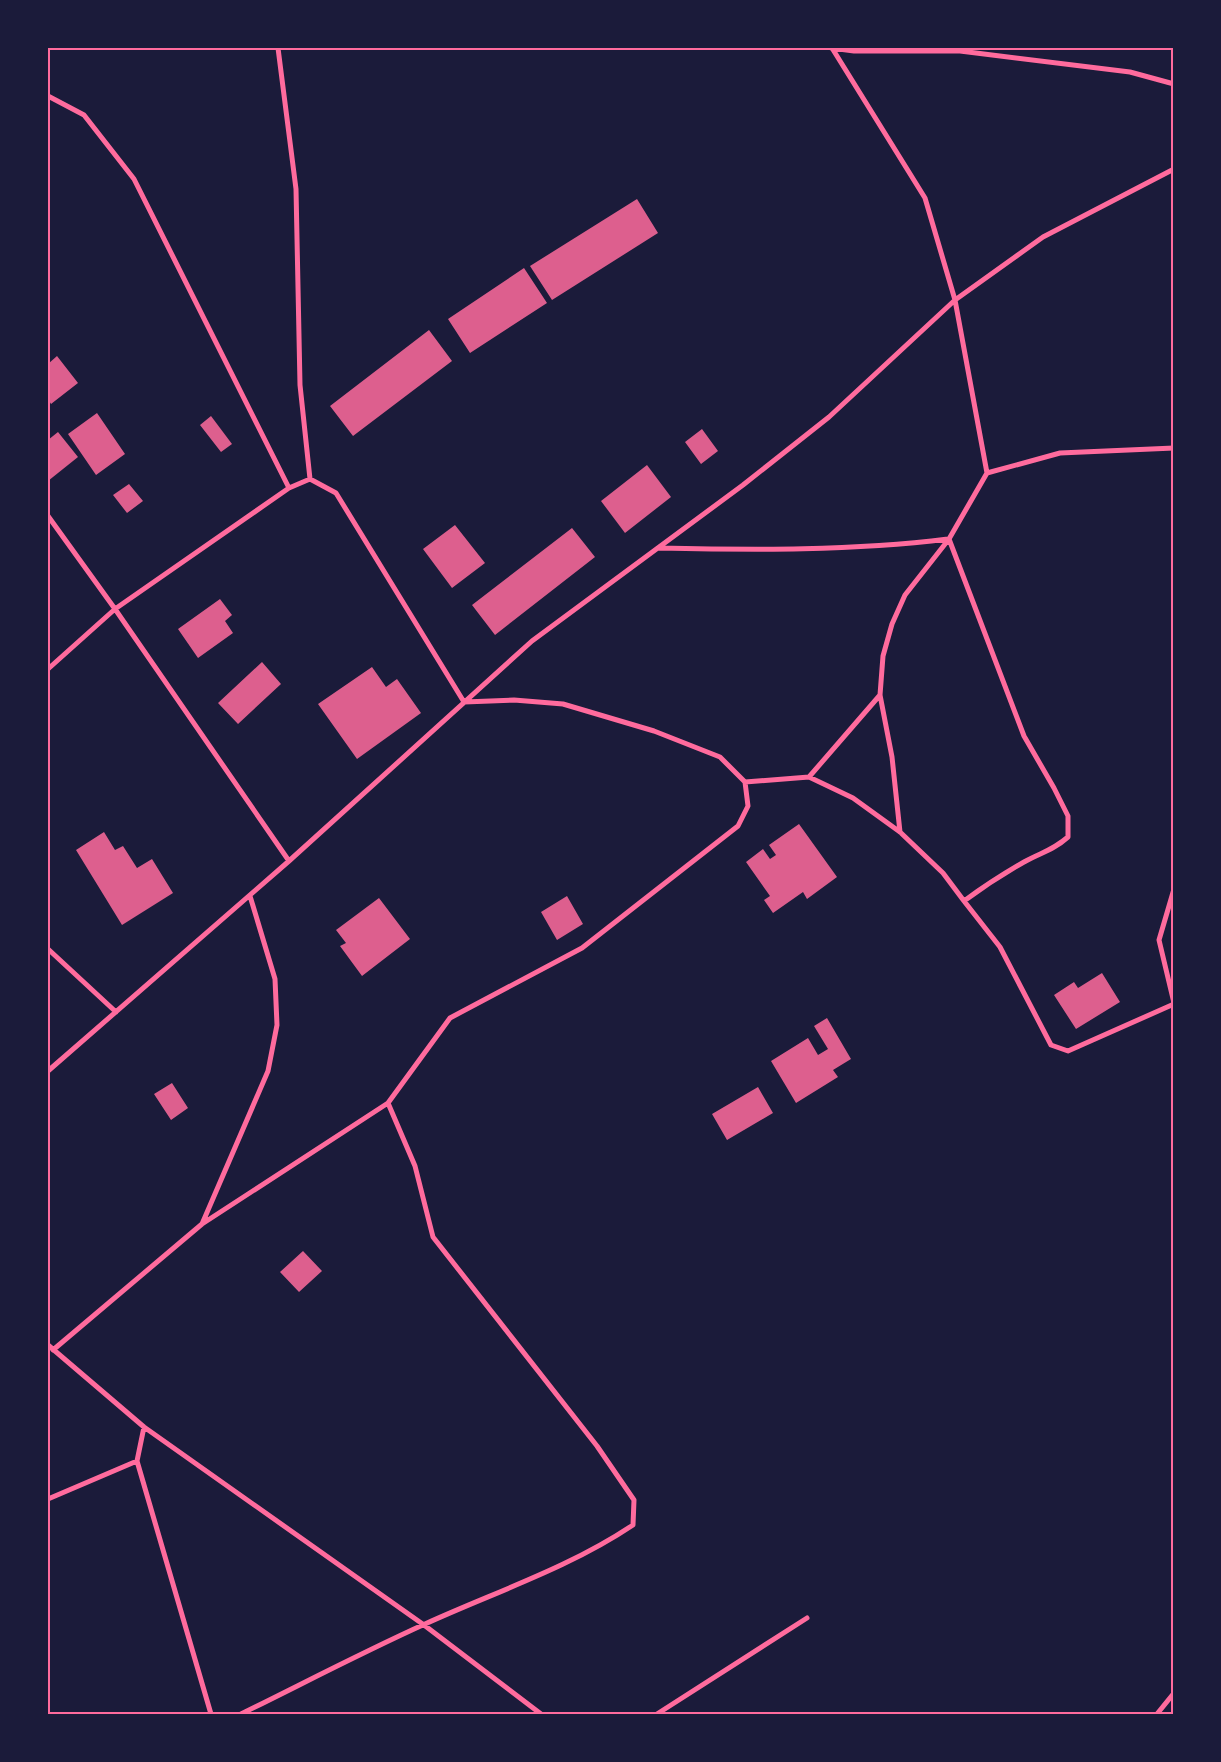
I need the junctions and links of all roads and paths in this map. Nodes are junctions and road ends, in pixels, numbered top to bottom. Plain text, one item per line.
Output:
1 (278, 48) edge
2 (831, 48) edge
3 (960, 49) edge
4 (1174, 84) edge
5 (48, 96) edge
6 (1174, 169) edge
7 (956, 300) junction
8 (1174, 448) edge
9 (987, 473) junction
10 (310, 479) junction
11 (289, 488) junction
12 (48, 516) edge
13 (949, 539) junction
14 (658, 548) junction
15 (115, 609) junction
16 (48, 669) edge
17 (880, 694) junction
18 (464, 702) junction
19 (809, 777) junction
20 (745, 782) junction
21 (900, 832) junction
22 (289, 861) junction
23 (1174, 888) edge
24 (250, 896) junction
25 (964, 901) junction
26 (48, 949) edge
27 (1174, 1004) edge
28 (116, 1012) junction
29 (48, 1071) edge
30 (388, 1103) junction
31 (202, 1224) junction
32 (48, 1345) edge
33 (53, 1350) junction
34 (144, 1427) junction
35 (137, 1461) junction
36 (48, 1500) edge
37 (807, 1618) dead end
38 (424, 1625) junction
39 (1174, 1693) edge
40 (211, 1714) edge
41 (241, 1714) edge
42 (541, 1714) edge
43 (658, 1714) edge
44 (1156, 1714) edge

1 - 10 street
2 - 3 street
2 - 7 street
3 - 4 street
5 - 11 street
6 - 7 street
7 - 9 street
7 - 14 street
8 - 9 street
9 - 13 street
10 - 11 street
10 - 18 street
11 - 15 street
12 - 15 street
13 - 14 street
13 - 17 street
13 - 25 street
14 - 18 street
15 - 16 street
15 - 22 street
17 - 19 street
17 - 21 street
18 - 20 street
18 - 22 street
19 - 20 street
19 - 21 street
20 - 30 street
21 - 25 street
22 - 24 street
23 - 27 street
24 - 28 street
24 - 31 street
25 - 27 street
26 - 28 street
28 - 29 street
30 - 31 street
30 - 38 street
31 - 33 street
32 - 33 street
33 - 34 street
34 - 35 street
34 - 38 street
35 - 36 street
35 - 40 street
37 - 43 street
38 - 41 street
38 - 42 street
39 - 44 street

